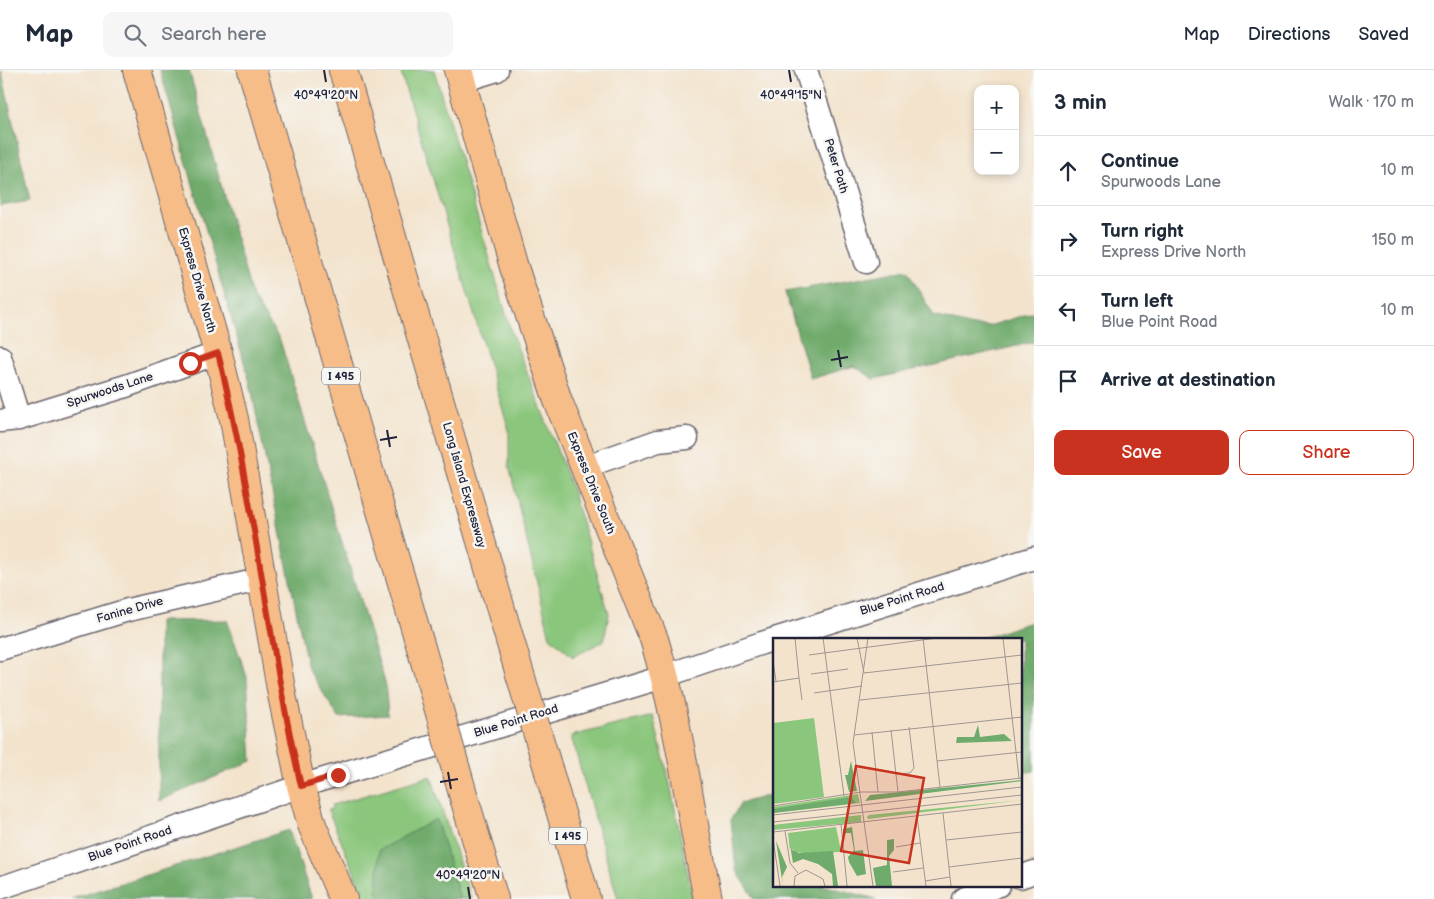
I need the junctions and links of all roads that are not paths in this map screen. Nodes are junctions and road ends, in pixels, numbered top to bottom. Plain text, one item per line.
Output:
1 (137, 70) edge
2 (252, 70) edge
3 (343, 70) edge
4 (497, 70) edge
5 (806, 70) edge
6 (459, 76) edge
7 (866, 262) dead end
8 (218, 353) junction
9 (0, 356) edge
10 (9, 420) edge
11 (686, 438) dead end
12 (584, 467) junction
13 (1034, 558) edge
14 (263, 579) junction
15 (778, 638) edge
16 (773, 640) edge
17 (0, 649) edge
18 (665, 676) junction
19 (301, 786) junction
20 (1034, 872) edge
21 (1022, 876) edge
22 (996, 886) edge
23 (0, 888) edge
24 (343, 899) edge
25 (494, 899) edge
26 (586, 899) edge
27 (708, 899) edge
28 (963, 899) edge

1 - 8 main road, Express Drive North
2 - 25 main road, I 495, bridge
3 - 26 main road, Long Island Expressway / I 495, bridge
4 - 6 street
5 - 7 street, Peter Path
6 - 12 main road, Express Drive South
8 - 10 street, Spurwoods Lane
8 - 14 main road, Express Drive North
9 - 10 street
11 - 12 street
12 - 18 main road, Express Drive South
13 - 15 street, Blue Point Road
14 - 17 street, Fanine Drive
14 - 19 main road, Express Drive North
16 - 18 street, Blue Point Road
18 - 19 street, Blue Point Road
18 - 27 main road, Express Drive South
19 - 23 street, Blue Point Road
19 - 24 main road, Express Drive North
20 - 21 street
22 - 28 street

